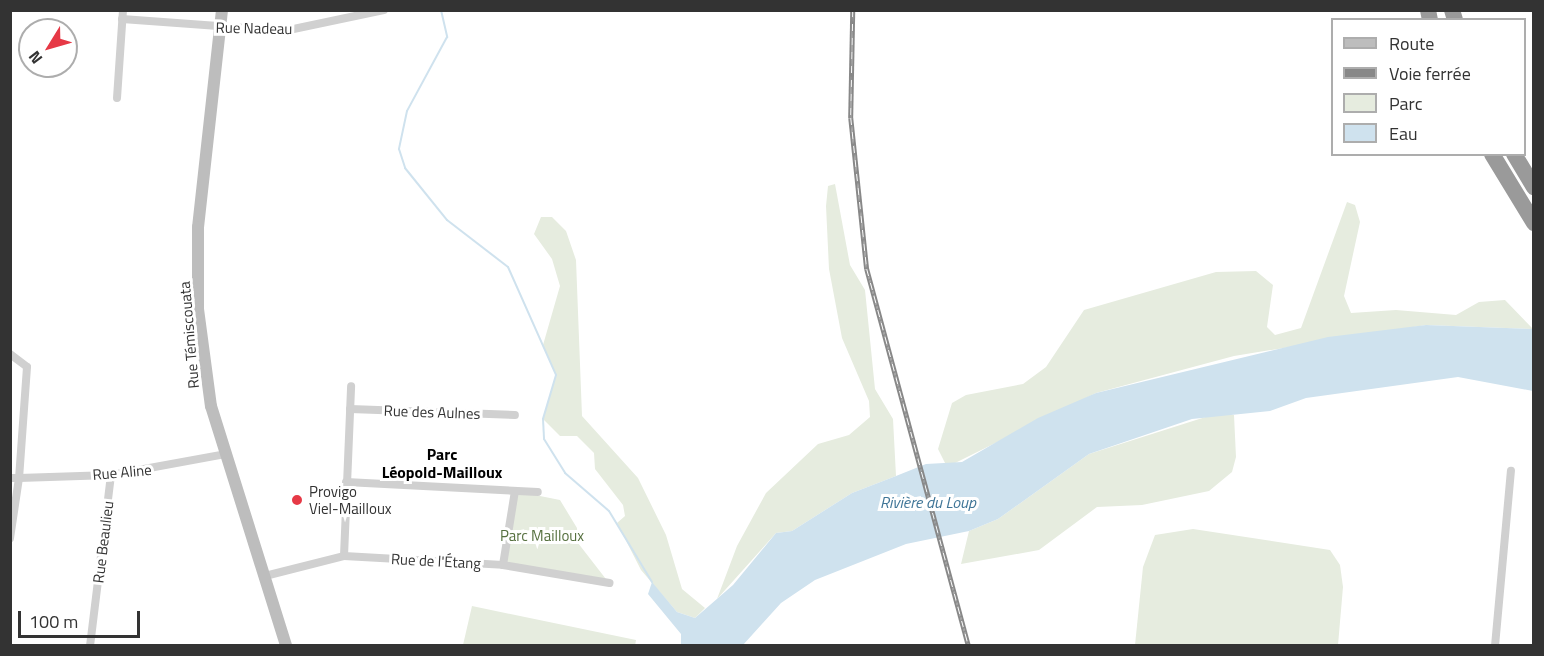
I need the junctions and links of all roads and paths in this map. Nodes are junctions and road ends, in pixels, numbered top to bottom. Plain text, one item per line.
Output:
1 (222, 10) edge
2 (384, 10) edge
3 (123, 15) edge
4 (220, 29) junction
5 (117, 98) dead end
6 (1493, 156) edge
7 (1515, 156) edge
8 (1533, 187) edge
9 (1533, 223) edge
10 (10, 354) edge
11 (351, 386) dead end
12 (350, 409) junction
13 (515, 415) dead end
14 (225, 454) junction
15 (1510, 471) dead end
16 (111, 475) junction
17 (15, 478) edge
18 (346, 482) junction
19 (515, 490) junction
20 (538, 492) dead end
21 (10, 538) edge
22 (344, 556) junction
23 (503, 565) junction
24 (265, 576) junction
25 (609, 583) dead end
26 (90, 645) edge
27 (286, 645) edge
28 (1495, 645) edge

1 - 4 main road, Rue Témiscouata
2 - 4 street, Rue Nadeau
3 - 4 street, Rue Nadeau
3 - 5 street
4 - 14 main road, Rue Témiscouata
6 - 9 highway
7 - 8 highway
10 - 17 street
11 - 12 street
12 - 13 street, Rue des Aulnes
12 - 18 street
14 - 16 street, Rue Aline
14 - 24 main road, Rue Témiscouata
15 - 28 street
16 - 17 street, Rue Aline
16 - 26 street, Rue Beaulieu
17 - 21 street
18 - 19 street
18 - 22 street
19 - 20 street
19 - 23 street
22 - 23 street, Rue de l'Étang
22 - 24 street, Rue de l'Étang
23 - 25 street, Rue de l'Étang
24 - 27 main road, Rue Témiscouata

